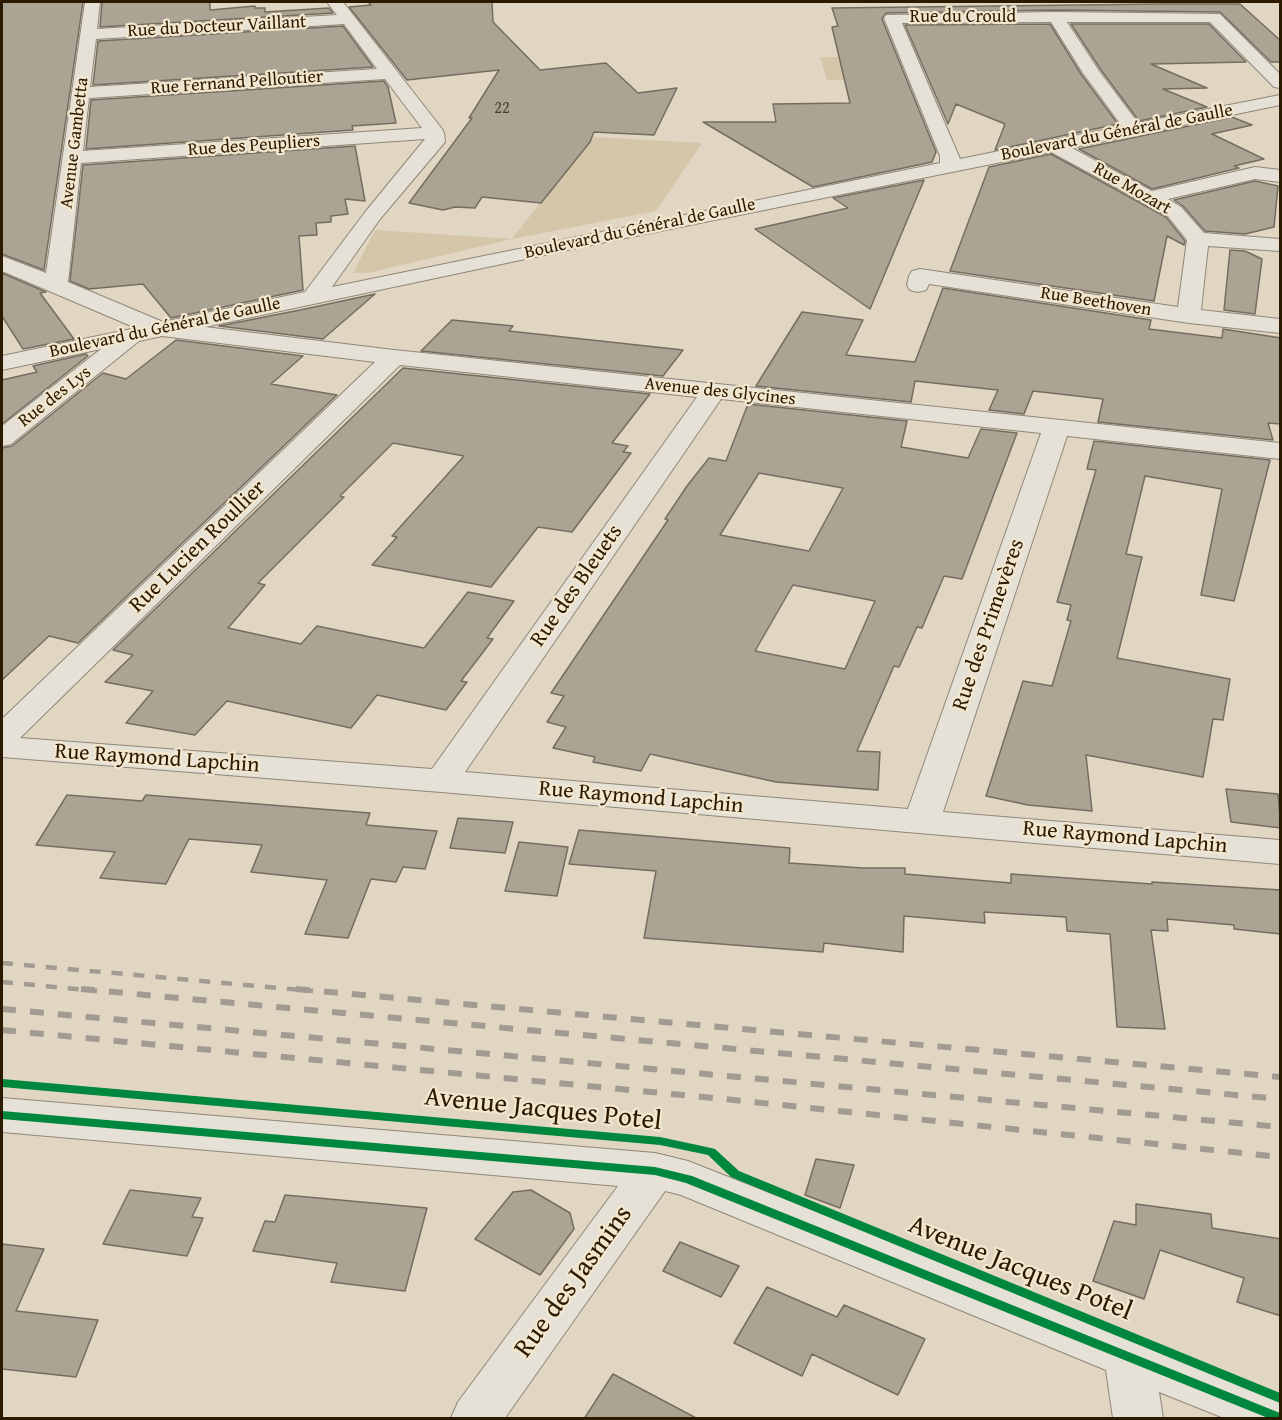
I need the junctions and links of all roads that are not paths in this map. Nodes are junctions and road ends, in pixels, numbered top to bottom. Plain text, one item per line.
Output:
1 (93, 2) edge
2 (335, 2) edge
3 (1056, 17) junction
4 (348, 19) junction
5 (87, 35) junction
6 (391, 74) junction
7 (1281, 83) edge
8 (82, 93) junction
9 (1281, 100) edge
10 (1134, 130) junction
11 (435, 133) junction
12 (1055, 146) junction
13 (73, 158) junction
14 (950, 166) junction
15 (1281, 176) edge
16 (1151, 197) junction
17 (1198, 239) junction
18 (1281, 245) edge
19 (2, 263) edge
20 (56, 285) junction
21 (918, 285) dead end
22 (314, 296) junction
23 (1189, 316) junction
24 (1281, 326) edge
25 (149, 331) junction
26 (394, 357) junction
27 (2, 363) edge
28 (714, 391) junction
29 (1056, 429) junction
30 (2, 438) edge
31 (1281, 451) edge
32 (2, 737) edge
33 (2, 747) edge
34 (441, 781) junction
35 (922, 821) junction
36 (1281, 852) edge
37 (2, 1115) edge
38 (655, 1171) junction
39 (1129, 1356) junction
40 (476, 1419) edge
41 (1138, 1419) edge
42 (1280, 1419) edge

1 - 5 street, Avenue Gambetta
2 - 4 street
3 - 7 street, Rue du Crould
3 - 10 street
3 - 14 street, Rue du Crould
4 - 5 street, Rue du Docteur Vaillant
4 - 6 street
5 - 8 street, Avenue Gambetta
6 - 8 street, Rue Fernand Pelloutier
6 - 11 street
8 - 13 street, Avenue Gambetta
9 - 10 street, Boulevard du Général de Gaulle
10 - 12 street, Boulevard du Général de Gaulle
11 - 13 street, Rue des Peupliers
11 - 22 street
12 - 14 street, Boulevard du Général de Gaulle
12 - 16 street, Rue Mozart
13 - 20 street, Avenue Gambetta
14 - 22 street, Boulevard du Général de Gaulle
15 - 16 street
16 - 17 street, Rue Mozart
17 - 18 street
17 - 23 street
19 - 20 street
20 - 25 street
21 - 23 street, Rue Beethoven
22 - 25 street, Boulevard du Général de Gaulle
23 - 24 street, Rue Beethoven
25 - 26 street, Avenue des Glycines
25 - 27 street, Boulevard du Général de Gaulle
25 - 30 street, Rue des Lys
26 - 28 street, Avenue des Glycines
26 - 32 street, Rue Lucien Roullier
28 - 29 street, Avenue des Glycines
28 - 34 street, Rue des Bleuets
29 - 31 street, Avenue des Glycines
29 - 35 street, Rue des Primevères
33 - 34 street, Rue Raymond Lapchin
34 - 35 street, Rue Raymond Lapchin
35 - 36 street, Rue Raymond Lapchin
37 - 38 street, Avenue Jacques Potel
38 - 39 street, Avenue Jacques Potel
38 - 40 street, Rue des Jasmins
39 - 41 street
39 - 42 street, Avenue Jacques Potel

